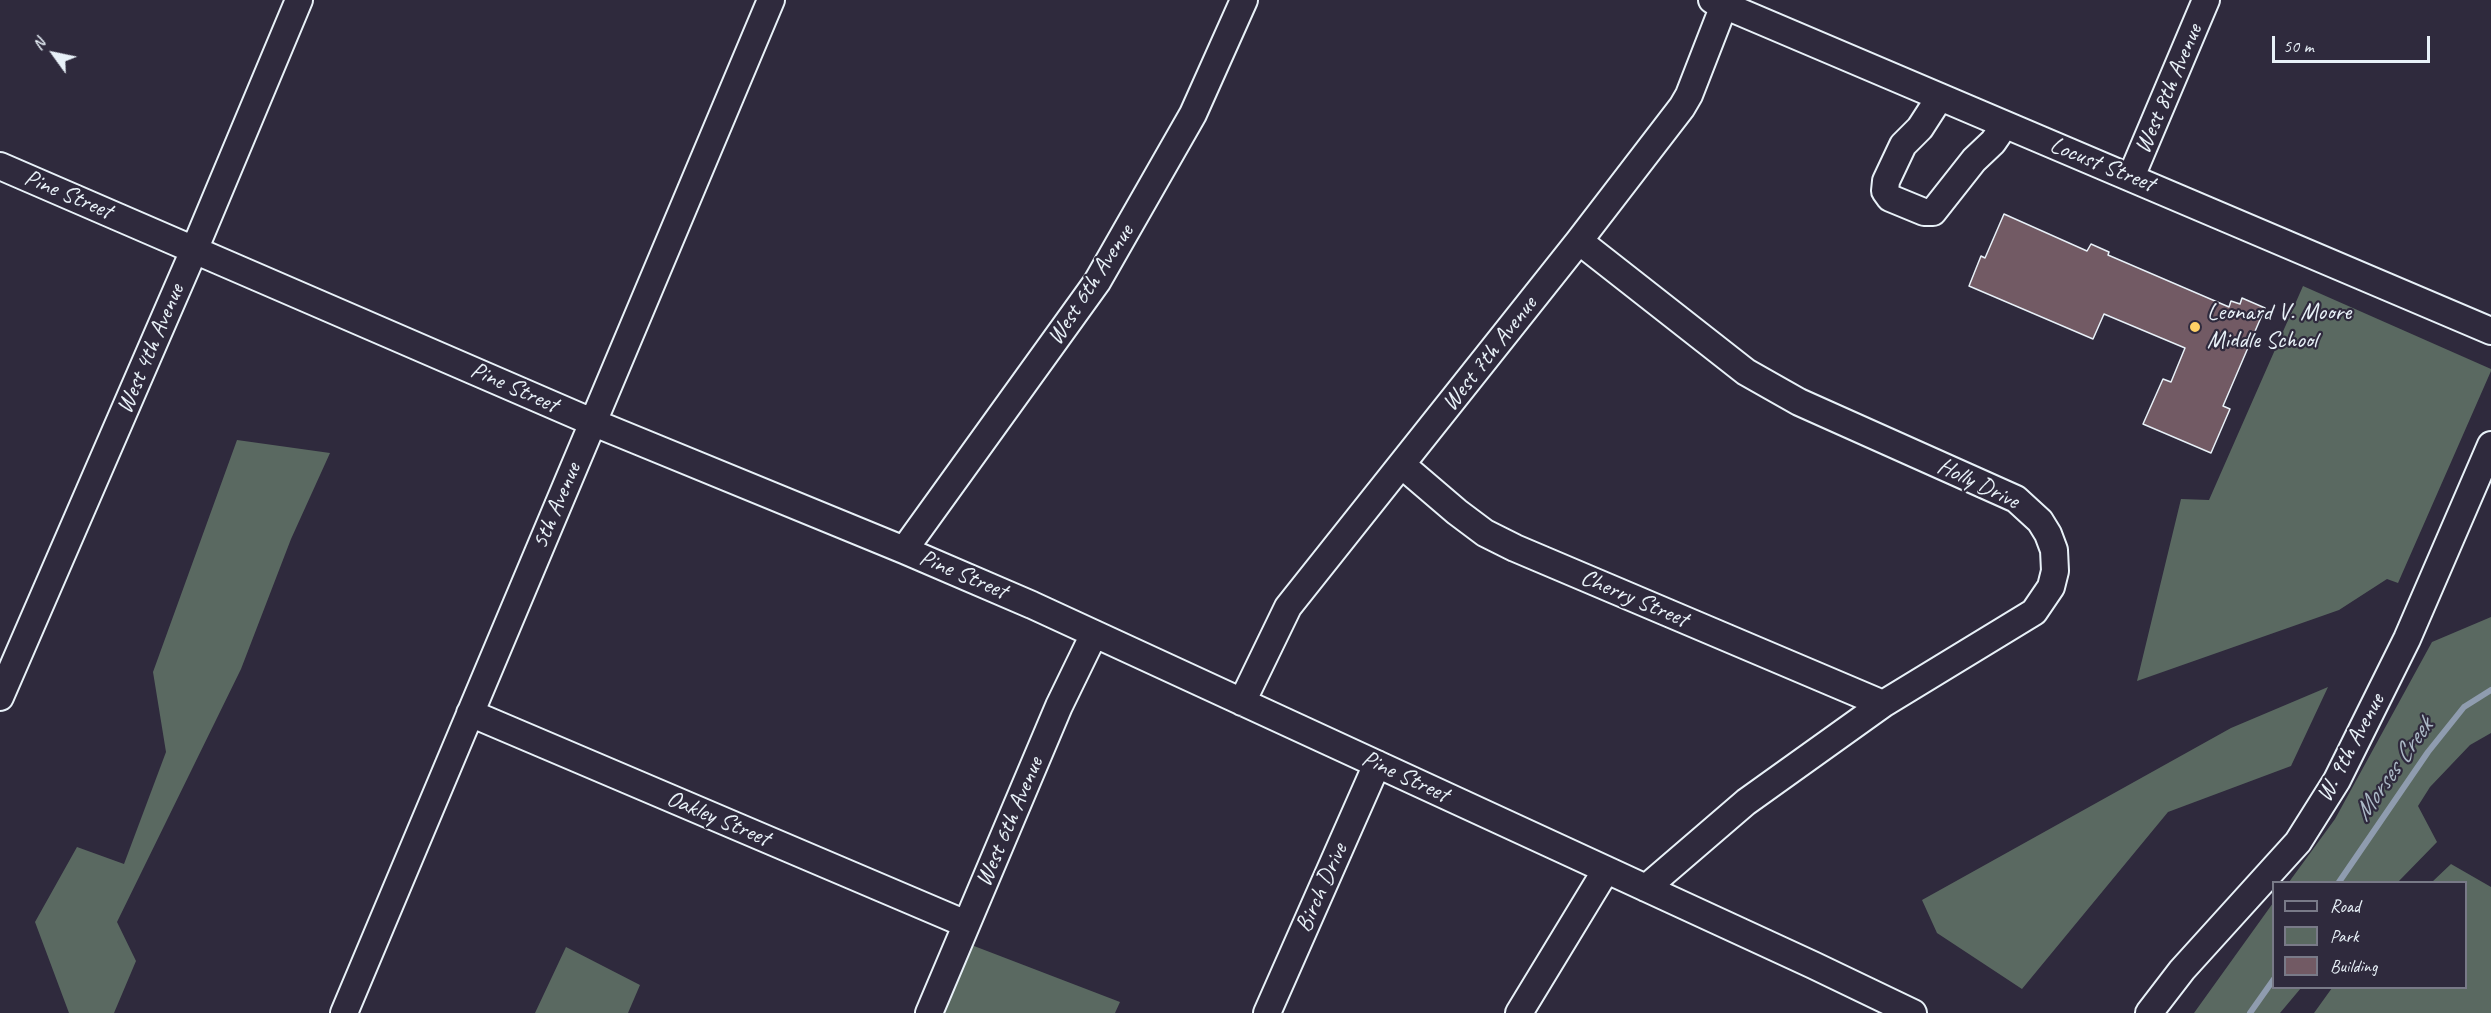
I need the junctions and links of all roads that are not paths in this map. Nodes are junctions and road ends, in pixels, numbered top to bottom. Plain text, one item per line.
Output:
1 (299, 0) edge
2 (771, 0) edge
3 (1244, 0) edge
4 (2206, 0) edge
5 (1721, 2) edge
6 (1940, 97) junction
7 (2004, 126) junction
8 (0, 166) edge
9 (2132, 177) junction
10 (1579, 241) junction
11 (195, 248) junction
12 (2491, 331) edge
13 (592, 422) junction
14 (2491, 445) edge
15 (1402, 465) junction
16 (904, 550) junction
17 (1094, 634) junction
18 (0, 697) edge
19 (1242, 702) junction
20 (1883, 704) junction
21 (470, 713) junction
22 (1377, 764) junction
23 (1606, 870) junction
24 (1646, 888) junction
25 (966, 924) junction
26 (344, 1013) edge
27 (929, 1013) edge
28 (1267, 1013) edge
29 (1519, 1013) edge
30 (1913, 1013) edge
31 (2149, 1013) edge

1 - 11 street, West 4th Avenue
2 - 13 street, 5th Avenue
3 - 16 street, West 6th Avenue
4 - 9 street, West 8th Avenue
5 - 6 street, Locust Street
5 - 10 street, West 7th Avenue
6 - 7 street, Locust Street
6 - 7 street
7 - 9 street, Locust Street
8 - 11 street, Pine Street
9 - 12 street, Locust Street
10 - 15 street, West 7th Avenue
10 - 20 street, Holly Drive
11 - 13 street, Pine Street
11 - 18 street, West 4th Avenue
13 - 16 street, Pine Street
13 - 21 street, 5th Avenue
14 - 31 street, W. 9th Avenue
15 - 19 street, West 7th Avenue
15 - 20 street, Cherry Street
16 - 17 street, Pine Street
17 - 19 street, Pine Street
17 - 25 street, West 6th Avenue
19 - 22 street, Pine Street
20 - 24 street, Holly Drive
21 - 25 street, Oakley Street
21 - 26 street, 5th Avenue
22 - 23 street, Pine Street
22 - 28 street, Birch Drive
23 - 24 street, Pine Street
23 - 29 street
24 - 30 street, Pine Street
25 - 27 street, West 6th Avenue

